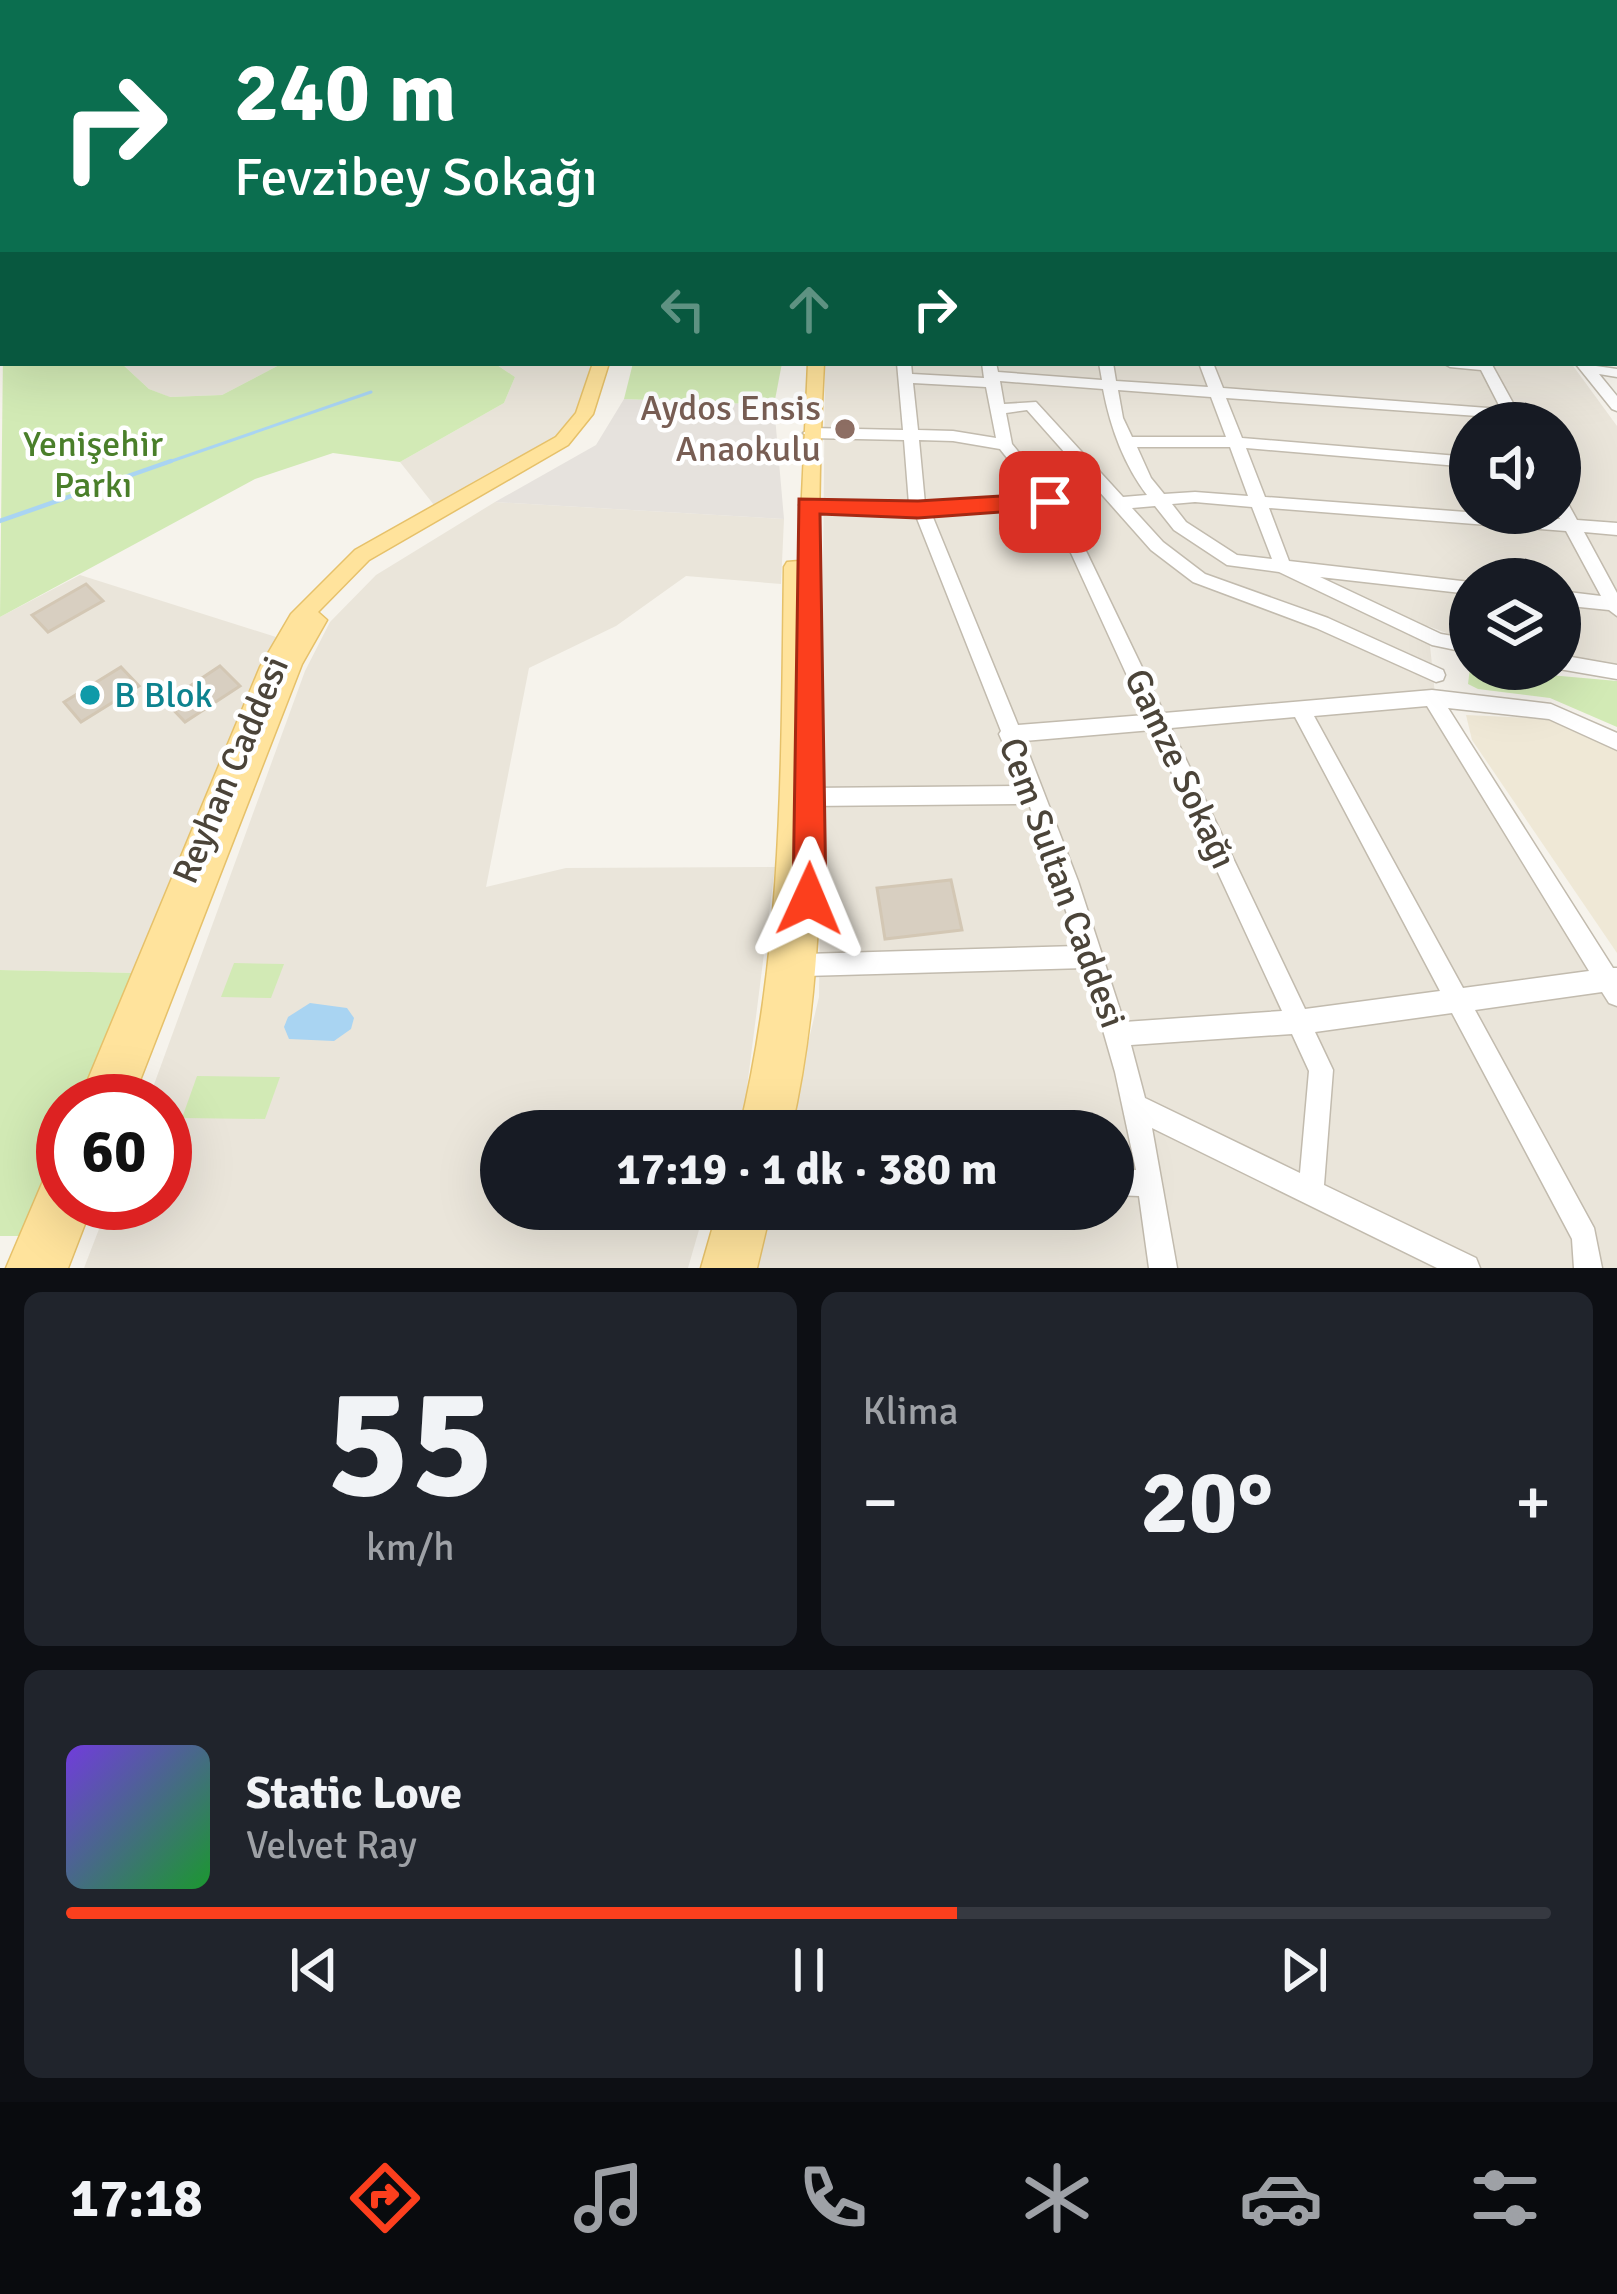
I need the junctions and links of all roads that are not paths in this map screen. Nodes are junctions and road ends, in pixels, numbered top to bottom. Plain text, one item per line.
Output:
1 (601, 366) edge
2 (613, 366) edge
3 (803, 366) edge
4 (816, 366) edge
5 (1106, 366) edge
6 (1207, 366) edge
7 (1486, 366) edge
8 (1585, 366) edge
9 (905, 371) edge
10 (990, 374) edge
11 (1109, 382) junction
12 (1214, 391) junction
13 (1505, 402) edge
14 (1617, 406) edge
15 (998, 410) junction
16 (1449, 412) edge
17 (811, 433) junction
18 (909, 436) junction
19 (1127, 442) junction
20 (1234, 442) junction
21 (1005, 446) junction
22 (1449, 460) edge
23 (1160, 501) junction
24 (1050, 502) junction
25 (1258, 502) junction
26 (1122, 503) junction
27 (807, 505) junction
28 (920, 509) junction
29 (1449, 516) edge
30 (1581, 526) edge
31 (1617, 529) edge
32 (1577, 534) edge
33 (1283, 567) junction
34 (350, 575) junction
35 (1449, 586) edge
36 (1581, 601) edge
37 (1616, 606) edge
38 (1438, 640) junction
39 (1449, 642) edge
40 (1581, 666) edge
41 (1617, 672) edge
42 (1434, 687) junction
43 (1302, 712) junction
44 (1156, 718) junction
45 (1009, 734) junction
46 (1617, 742) edge
47 (1033, 796) junction
48 (809, 797) junction
49 (189, 896) junction
50 (1091, 957) junction
51 (806, 965) junction
52 (1614, 984) edge
53 (1456, 1003) junction
54 (1299, 1022) junction
55 (1116, 1034) junction
56 (106, 1074) edge
57 (127, 1074) edge
58 (1132, 1105) junction
59 (758, 1110) edge
60 (781, 1110) edge
61 (1134, 1183) edge
62 (1148, 1183) junction
63 (1311, 1190) junction
64 (38, 1230) edge
65 (67, 1230) edge
66 (728, 1230) edge
67 (751, 1230) edge
68 (1170, 1264) edge
69 (22, 1268) edge
70 (52, 1268) edge
71 (717, 1268) edge
72 (741, 1268) edge
73 (1466, 1268) edge
74 (1588, 1268) edge

1 - 34 main road, Reyhan Caddesi
2 - 34 main road, Reyhan Caddesi
3 - 59 main road
4 - 17 main road
5 - 11 street
6 - 12 street
7 - 13 street
8 - 14 street
9 - 10 street
9 - 18 street, Cem Sultan Caddesi
10 - 11 street
10 - 15 street, Gamze Sokağı
11 - 12 street
11 - 19 street
12 - 16 street
12 - 20 street
15 - 21 street, Gamze Sokağı
15 - 26 street
17 - 18 street
17 - 27 main road
18 - 21 street
18 - 28 street, Cem Sultan Caddesi
19 - 20 street
19 - 23 street
20 - 22 street
20 - 25 street
21 - 24 street, Gamze Sokağı
23 - 25 street
23 - 26 street
23 - 33 street
24 - 28 street
24 - 44 street, Gamze Sokağı
25 - 29 street
25 - 33 street
26 - 42 street
27 - 28 street
27 - 48 main road
28 - 45 street, Cem Sultan Caddesi
30 - 31 street
32 - 37 street
33 - 35 street
33 - 38 street
34 - 49 main road, Reyhan Caddesi
36 - 37 street
38 - 39 street
38 - 42 street
40 - 41 street
42 - 43 street
42 - 46 street
42 - 52 street
43 - 44 street
43 - 53 street
44 - 45 street
44 - 54 street, Gamze Sokağı
45 - 47 street, Cem Sultan Caddesi
47 - 48 street
47 - 50 street, Cem Sultan Caddesi
48 - 51 main road
49 - 56 main road, Reyhan Caddesi
49 - 57 main road, Reyhan Caddesi
50 - 51 street
50 - 55 street, Cem Sultan Caddesi
51 - 60 main road
52 - 53 street
53 - 54 street
53 - 74 street
54 - 55 street
54 - 63 street, Gamze Sokağı
55 - 58 street, Cem Sultan Caddesi
58 - 62 street, Cem Sultan Caddesi
58 - 63 street
61 - 62 street
62 - 68 street, Cem Sultan Caddesi
63 - 73 street
64 - 69 main road
65 - 70 main road
66 - 71 main road
67 - 72 main road

